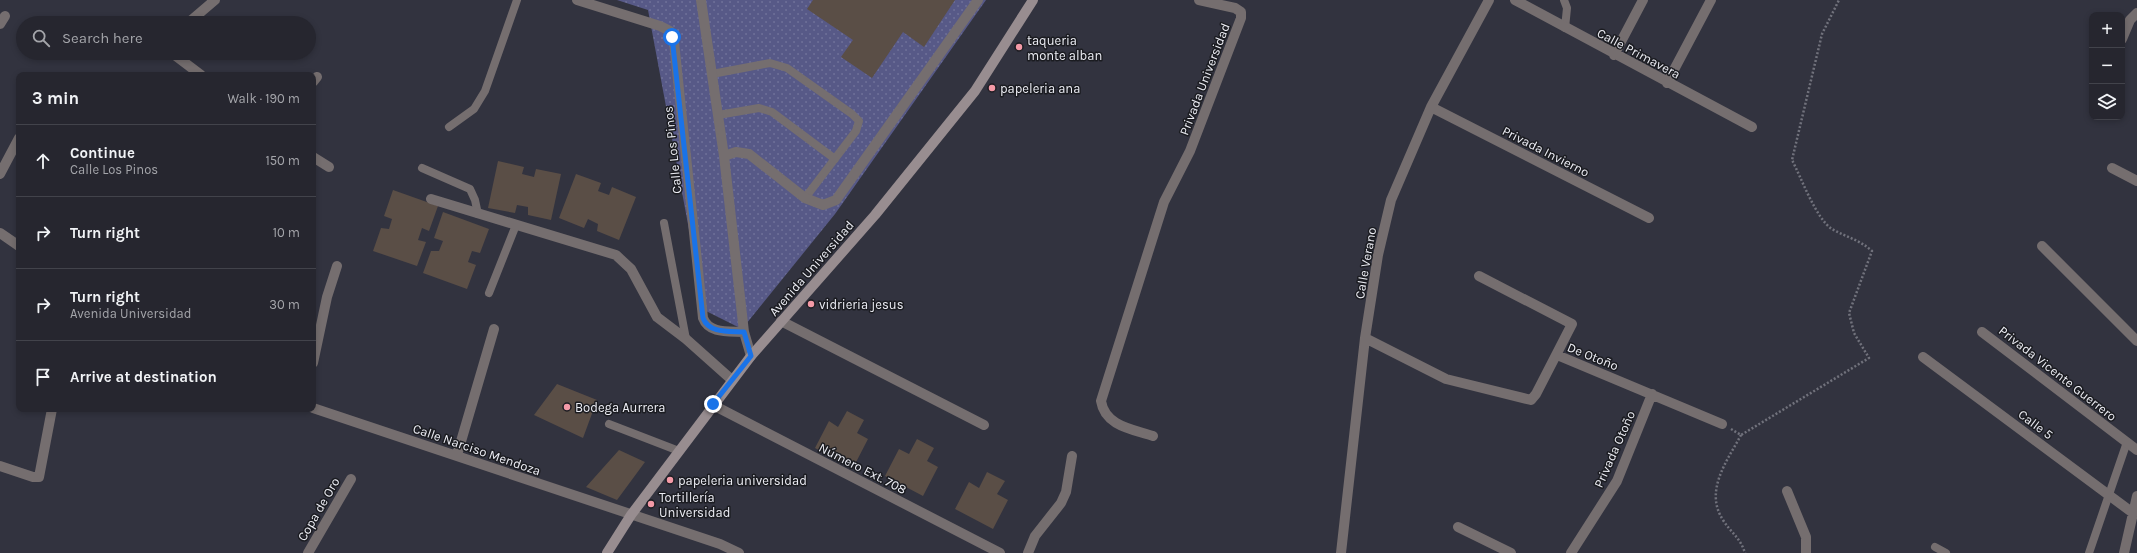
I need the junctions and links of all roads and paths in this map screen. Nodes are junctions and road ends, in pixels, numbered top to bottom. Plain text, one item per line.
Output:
1 (215, 0) edge
2 (517, 0) edge
3 (576, 0) edge
4 (701, 0) edge
5 (978, 0) edge
6 (1033, 0) edge
7 (1199, 0) edge
8 (1489, 0) edge
9 (1515, 0) edge
10 (1564, 0) edge
11 (1643, 0) edge
12 (1711, 0) edge
13 (1839, 0) edge
14 (2137, 13) edge
15 (196, 16) edge
16 (1565, 28) junction
17 (2125, 32) edge
18 (1614, 55) junction
19 (181, 60) edge
20 (197, 72) edge
21 (712, 74) junction
22 (1667, 83) junction
23 (1431, 107) junction
24 (718, 115) junction
25 (449, 127) dead end
26 (1752, 127) dead end
27 (16, 144) edge
28 (724, 156) junction
29 (316, 158) edge
30 (835, 159) junction
31 (328, 166) dead end
32 (422, 168) dead end
33 (2112, 168) dead end
34 (0, 174) edge
35 (2137, 181) edge
36 (805, 198) junction
37 (432, 199) dead end
38 (478, 214) junction
39 (1649, 218) dead end
40 (664, 223) dead end
41 (516, 225) junction
42 (0, 233) edge
43 (16, 244) edge
44 (2042, 246) dead end
45 (337, 266) dead end
46 (1479, 276) dead end
47 (489, 293) dead end
48 (781, 321) junction
49 (494, 329) dead end
50 (744, 332) junction
51 (1982, 332) dead end
52 (1365, 338) junction
53 (686, 339) junction
54 (2137, 341) edge
55 (316, 349) edge
56 (1557, 355) junction
57 (751, 356) junction
58 (1923, 357) dead end
59 (732, 380) junction
60 (1652, 394) junction
61 (713, 404) junction
62 (316, 409) edge
63 (51, 412) edge
64 (609, 424) dead end
65 (1722, 424) joint
66 (984, 425) dead end
67 (1741, 434) junction
68 (1153, 436) dead end
69 (2127, 442) junction
70 (2137, 450) edge
71 (679, 451) junction
72 (457, 455) junction
73 (1072, 456) dead end
74 (0, 466) edge
75 (351, 479) dead end
76 (1787, 491) dead end
77 (2109, 495) junction
78 (2137, 496) edge
79 (2133, 513) junction
80 (631, 516) junction
81 (1458, 527) dead end
82 (1935, 547) dead end
83 (308, 553) edge
84 (607, 553) edge
85 (739, 553) edge
86 (1000, 553) edge
87 (1028, 553) edge
88 (1341, 553) edge
89 (1511, 553) edge
90 (1571, 553) edge
91 (1745, 553) edge
92 (1806, 553) edge
93 (1946, 553) edge
94 (2089, 553) edge
95 (2124, 553) edge

1 - 15 street
2 - 25 lane
3 - 50 street, Calle Los Pinos
4 - 21 street
5 - 36 street
6 - 48 street, Avenida Universidad
7 - 68 street, Privada Universidad
8 - 23 street, Calle Verano
9 - 16 street, Calle Primavera
10 - 16 lane
11 - 18 street
12 - 22 street
13 - 67 path
14 - 17 street
16 - 18 street, Calle Primavera
18 - 22 street, Calle Primavera
19 - 20 street
21 - 24 street
21 - 30 lane
22 - 26 street, Calle Primavera
23 - 39 street, Privada Invierno
23 - 52 street, Calle Verano
24 - 28 street
24 - 30 lane
27 - 34 street
28 - 36 street
28 - 50 street
29 - 31 street
30 - 36 lane
32 - 38 lane
33 - 35 street
37 - 38 street
38 - 41 street
40 - 53 lane
41 - 47 lane
41 - 53 street
42 - 43 street
44 - 54 street
45 - 55 street
46 - 56 street
48 - 57 street, Avenida Universidad
48 - 66 street
49 - 72 street
50 - 57 street
51 - 69 street, Privada Vicente Guerrero
52 - 56 street, De Otoño
52 - 88 street, Calle Verano
53 - 59 street
56 - 60 street, De Otoño
57 - 59 street, Avenida Universidad
58 - 77 street, Calle 5
59 - 61 street, Avenida Universidad
60 - 65 street, De Otoño
60 - 90 street, Privada Otoño
61 - 71 street, Avenida Universidad
61 - 86 street, Número Ext. 708
62 - 72 street, Calle Narciso Mendoza
63 - 74 street
64 - 71 lane
65 - 67 path
67 - 91 path
69 - 70 street, Privada Vicente Guerrero
69 - 77 lane
71 - 80 street, Avenida Universidad
72 - 80 street, Calle Narciso Mendoza
73 - 87 street
75 - 83 street, Copa de Oro
76 - 92 street
77 - 79 street, Calle 5
77 - 94 lane
78 - 79 street
79 - 95 street
80 - 84 street, Avenida Universidad
80 - 85 street, Calle Narciso Mendoza
81 - 89 street
82 - 93 lane

